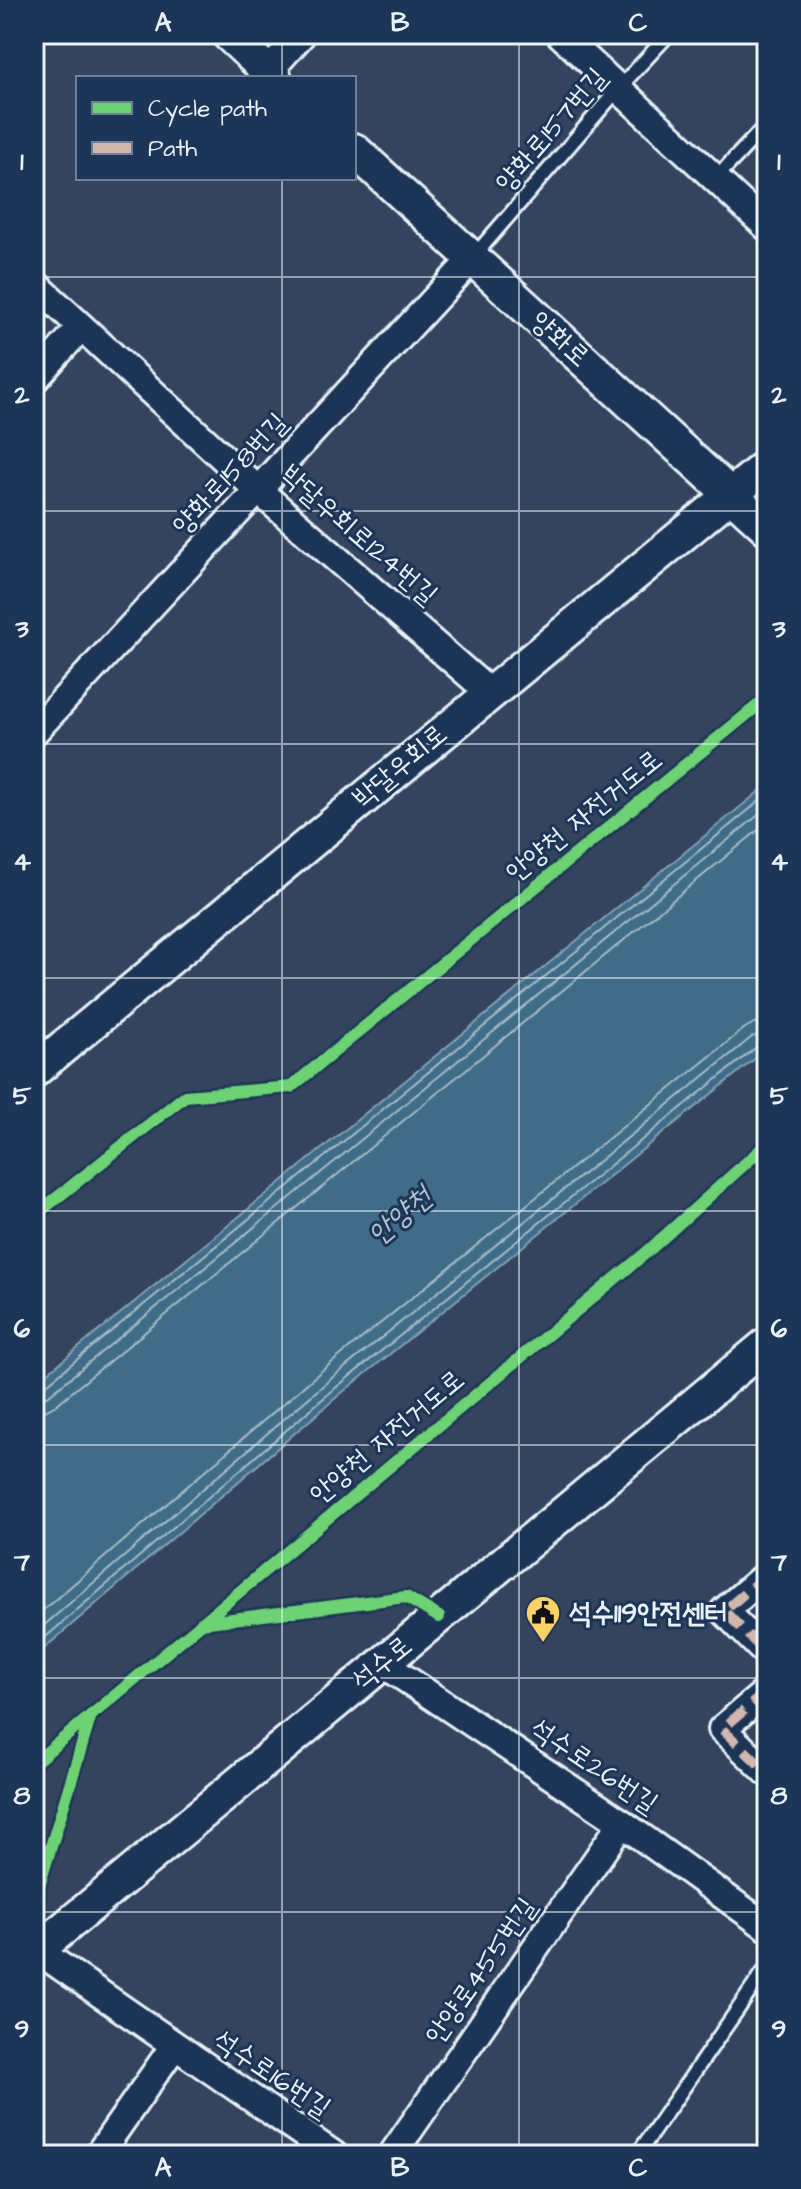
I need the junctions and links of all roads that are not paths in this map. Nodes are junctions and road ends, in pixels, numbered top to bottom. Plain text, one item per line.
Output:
1 (228, 34) edge
2 (302, 34) edge
3 (560, 34) edge
4 (669, 34) edge
5 (272, 75) edge
6 (619, 88) junction
7 (767, 124) edge
8 (356, 152) edge
9 (716, 178) junction
10 (767, 227) edge
11 (472, 259) junction
12 (34, 283) edge
13 (81, 327) junction
14 (34, 380) edge
15 (767, 465) edge
16 (259, 491) junction
17 (730, 495) junction
18 (767, 528) edge
19 (489, 692) junction
20 (34, 732) edge
21 (34, 1071) edge
22 (767, 1344) edge
23 (767, 1574) edge
24 (767, 1654) edge
25 (382, 1663) junction
26 (767, 1691) edge
27 (767, 1772) edge
28 (622, 1823) junction
29 (767, 1927) edge
30 (35, 1952) edge
31 (767, 1967) edge
32 (174, 2046) junction
33 (98, 2155) edge
34 (334, 2155) edge
35 (392, 2155) edge
36 (637, 2155) edge

1 - 5 street
2 - 5 street
3 - 6 street
4 - 6 lane, 양화로157번길
6 - 9 street
6 - 11 lane, 양화로157번길
7 - 9 lane
8 - 11 street, 양화로
9 - 10 street
11 - 16 street, 양화로158번길
11 - 17 street, 양화로
12 - 13 street, 박달우회로124번길
13 - 14 street
13 - 16 street, 박달우회로124번길
15 - 17 street, 박달우회로
16 - 19 street, 박달우회로124번길
16 - 20 street, 양화로158번길
17 - 18 street, 양화로
17 - 19 street, 박달우회로
19 - 21 street, 박달우회로
22 - 25 street, 석수로
23 - 24 street
25 - 28 street, 석수로26번길
25 - 30 street, 석수로
26 - 27 street
28 - 29 street, 석수로26번길
28 - 35 street, 안양로455번길
30 - 32 street, 석수로16번길
31 - 36 lane
32 - 33 street, 석수로16번길
32 - 34 street, 석수로16번길

